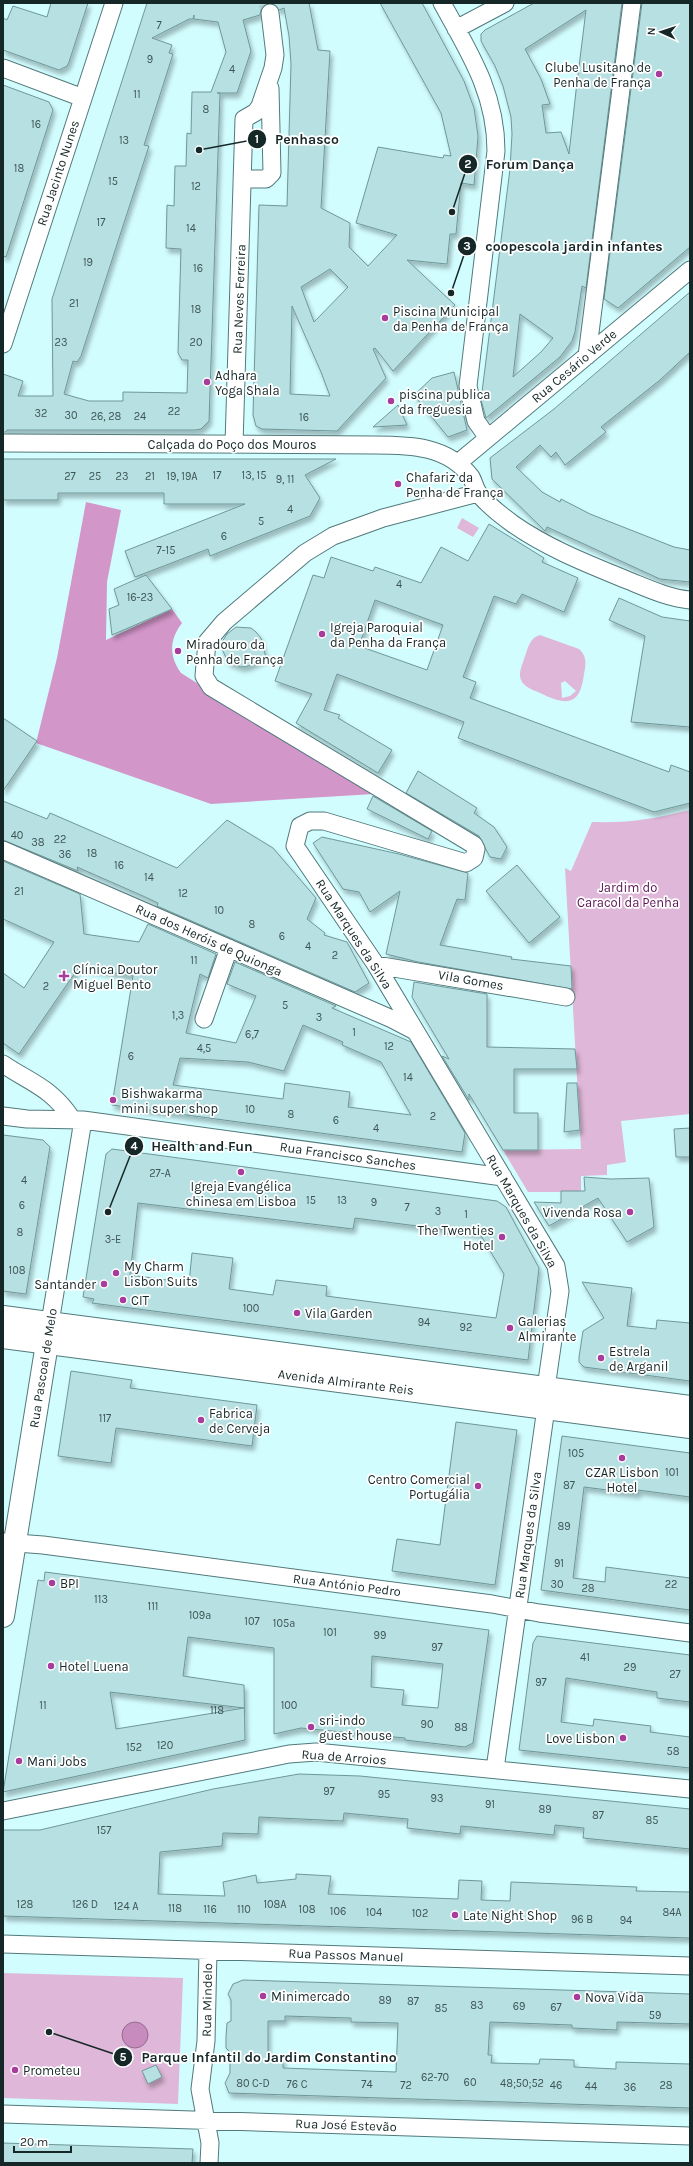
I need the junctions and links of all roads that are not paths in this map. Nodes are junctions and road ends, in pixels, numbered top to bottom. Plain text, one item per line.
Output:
1 (114, 3) edge
2 (442, 3) edge
3 (505, 3) edge
4 (632, 3) edge
5 (270, 13) tunnel mouth
6 (456, 29) junction
7 (3, 68) edge
8 (270, 79) junction
9 (83, 98) junction
10 (242, 179) junction
11 (690, 270) edge
12 (3, 344) edge
13 (587, 356) junction
14 (488, 438) junction
15 (3, 443) edge
16 (234, 444) junction
17 (458, 463) junction
18 (478, 493) junction
19 (690, 600) edge
20 (3, 850) edge
21 (229, 948) junction
22 (376, 965) junction
23 (566, 997) dead end
24 (204, 1019) dead end
25 (415, 1031) junction
26 (3, 1064) edge
27 (3, 1116) edge
28 (83, 1120) junction
29 (503, 1177) junction
30 (3, 1316) edge
31 (49, 1333) junction
32 (3, 1337) edge
33 (546, 1398) junction
34 (690, 1407) edge
35 (690, 1427) edge
36 (9, 1542) edge
37 (517, 1609) junction
38 (3, 1616) edge
39 (690, 1633) edge
40 (495, 1769) junction
41 (690, 1789) edge
42 (3, 1811) edge
43 (3, 1944) edge
44 (208, 1951) junction
45 (690, 1966) edge
46 (3, 2114) edge
47 (205, 2121) junction
48 (690, 2136) edge
49 (209, 2163) edge

1 - 9 street, Rua Jacinto Nunes
2 - 6 street
3 - 6 street
4 - 13 street
5 - 8 street, Rua Neves Ferreira
6 - 14 street
7 - 9 street
8 - 10 street, Rua Neves Ferreira
8 - 10 street, Rua Neves Ferreira
9 - 12 street, Rua Jacinto Nunes
10 - 16 street, Rua Neves Ferreira
11 - 13 street, Rua Cesário Verde
13 - 14 street, Rua Cesário Verde
14 - 17 street, Rua Cesário Verde
15 - 16 street, Calçada do Poço dos Mouros
16 - 17 street, Calçada do Poço dos Mouros
17 - 18 street
18 - 19 street
18 - 22 street, Rua Marques da Silva
20 - 21 street, Rua dos Heróis de Quionga
21 - 24 street
21 - 25 street, Rua dos Heróis de Quionga
22 - 23 street, Vila Gomes
22 - 25 street, Rua Marques da Silva
25 - 29 street, Rua Marques da Silva
26 - 28 street
27 - 28 street, Rua Francisco Sanches
28 - 29 street, Rua Francisco Sanches
28 - 31 street, Rua Pascoal de Melo
29 - 33 street, Rua Marques da Silva
30 - 31 main road, Avenida Almirante Reis
31 - 32 main road, Avenida Almirante Reis
31 - 33 main road, Avenida Almirante Reis
31 - 36 main road, Rua Pascoal de Melo
33 - 34 main road, Avenida Almirante Reis
33 - 35 main road, Avenida Almirante Reis
33 - 37 street, Rua Marques da Silva
36 - 37 street, Rua António Pedro
36 - 38 main road, Rua Pascoal de Melo
37 - 39 street, Rua António Pedro
37 - 40 street, Rua Marques da Silva
40 - 41 street, Rua de Arroios
40 - 42 street, Rua de Arroios
43 - 44 street, Rua Passos Manuel
44 - 45 street, Rua Passos Manuel
44 - 47 street, Rua Mindelo
46 - 47 street, Rua José Estevão
47 - 48 street, Rua José Estevão
47 - 49 street, Rua Mindelo

